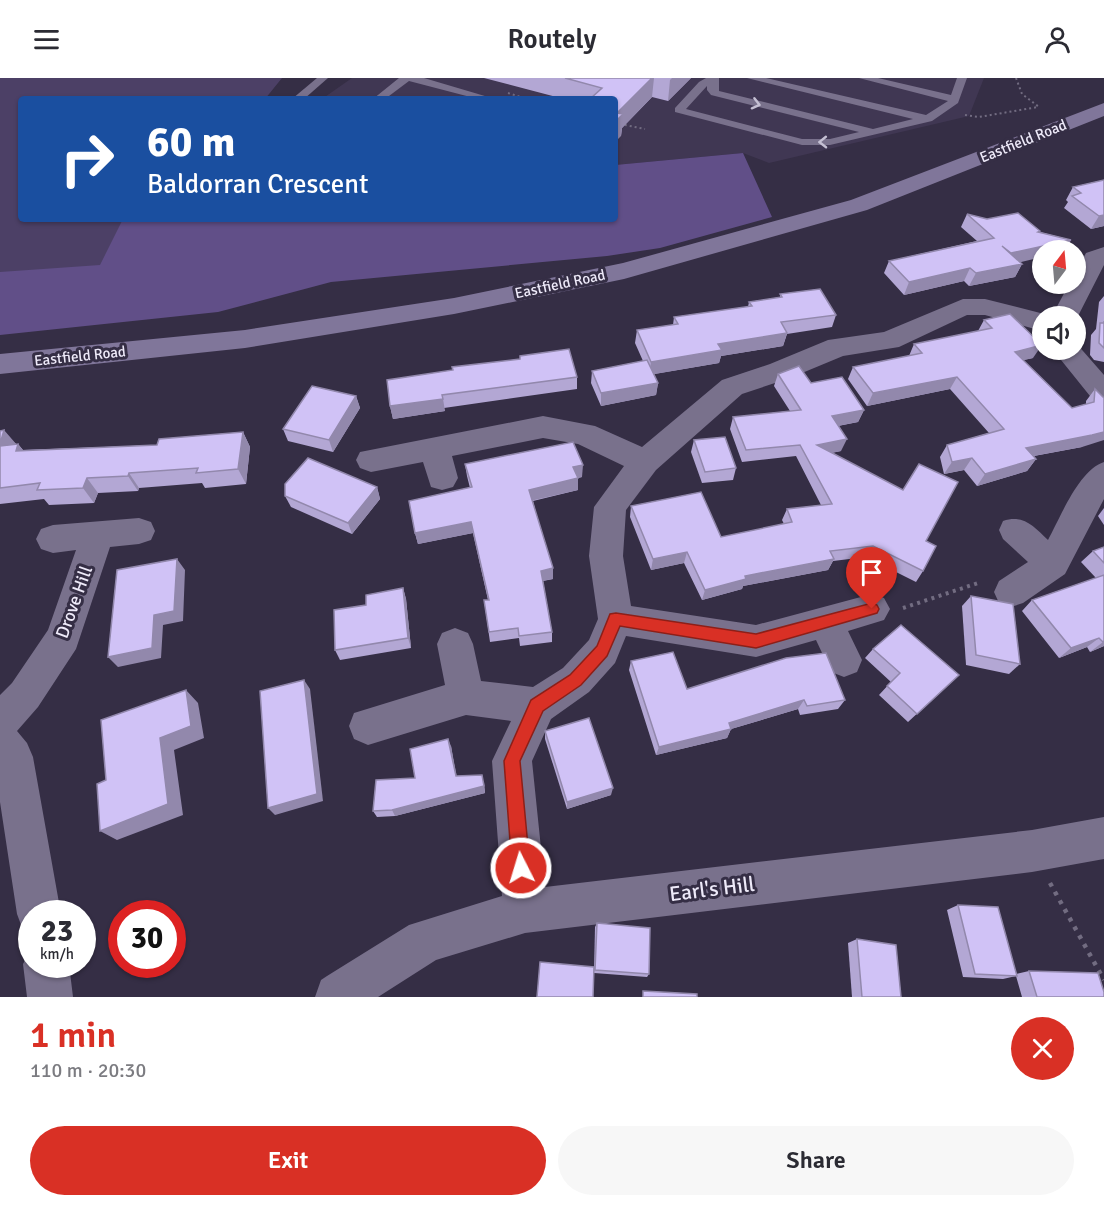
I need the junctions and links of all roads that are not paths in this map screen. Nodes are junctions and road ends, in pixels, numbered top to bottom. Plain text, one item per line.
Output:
1 (323, 78) edge
2 (406, 78) edge
3 (412, 78) edge
4 (713, 78) edge
5 (752, 78) edge
6 (864, 78) edge
7 (959, 79) edge
8 (301, 96) edge
9 (382, 96) edge
10 (479, 96) edge
11 (955, 99) junction
12 (1102, 108) edge
13 (928, 119) junction
14 (873, 132) junction
15 (1104, 254) edge
16 (1070, 306) edge
17 (1032, 320) edge
18 (1075, 360) edge
19 (0, 364) edge
20 (1104, 394) edge
21 (435, 448) junction
22 (371, 460) dead end
23 (645, 462) junction
24 (1104, 474) edge
25 (442, 478) dead end
26 (1015, 530) dead end
27 (139, 531) dead end
28 (98, 535) junction
29 (52, 539) dead end
30 (1053, 564) junction
31 (1011, 592) road end
32 (872, 609) road end
33 (616, 619) junction
34 (825, 621) junction
35 (455, 644) dead end
36 (844, 660) dead end
37 (466, 697) junction
38 (537, 706) junction
39 (0, 722) edge
40 (368, 726) dead end
41 (0, 741) edge
42 (1104, 838) edge
43 (37, 900) edge
44 (525, 911) junction
45 (48, 978) edge
46 (50, 997) edge
47 (338, 997) edge

1 - 8 lane
2 - 9 lane
3 - 10 lane
4 -> 14 lane
14 -> 4 lane
5 - 13 lane
6 - 11 lane
7 - 11 lane
11 - 13 lane
12 - 19 street, Eastfield Road
13 - 14 lane
15 - 16 street
17 - 23 street
18 - 20 street
21 - 22 street
21 - 23 street
21 - 25 street
23 - 33 street
24 - 30 street
26 - 30 street
27 - 28 street, Drove Hill
28 - 29 street, Drove Hill
28 - 39 street, Drove Hill
30 - 31 street
32 - 34 street
33 - 34 street
33 - 38 street
34 - 36 street
35 - 37 street
37 - 38 street
37 - 40 street
38 - 44 street
41 - 43 street
42 - 44 street, Earl's Hill
44 - 47 street, Earl's Hill
45 - 46 street

